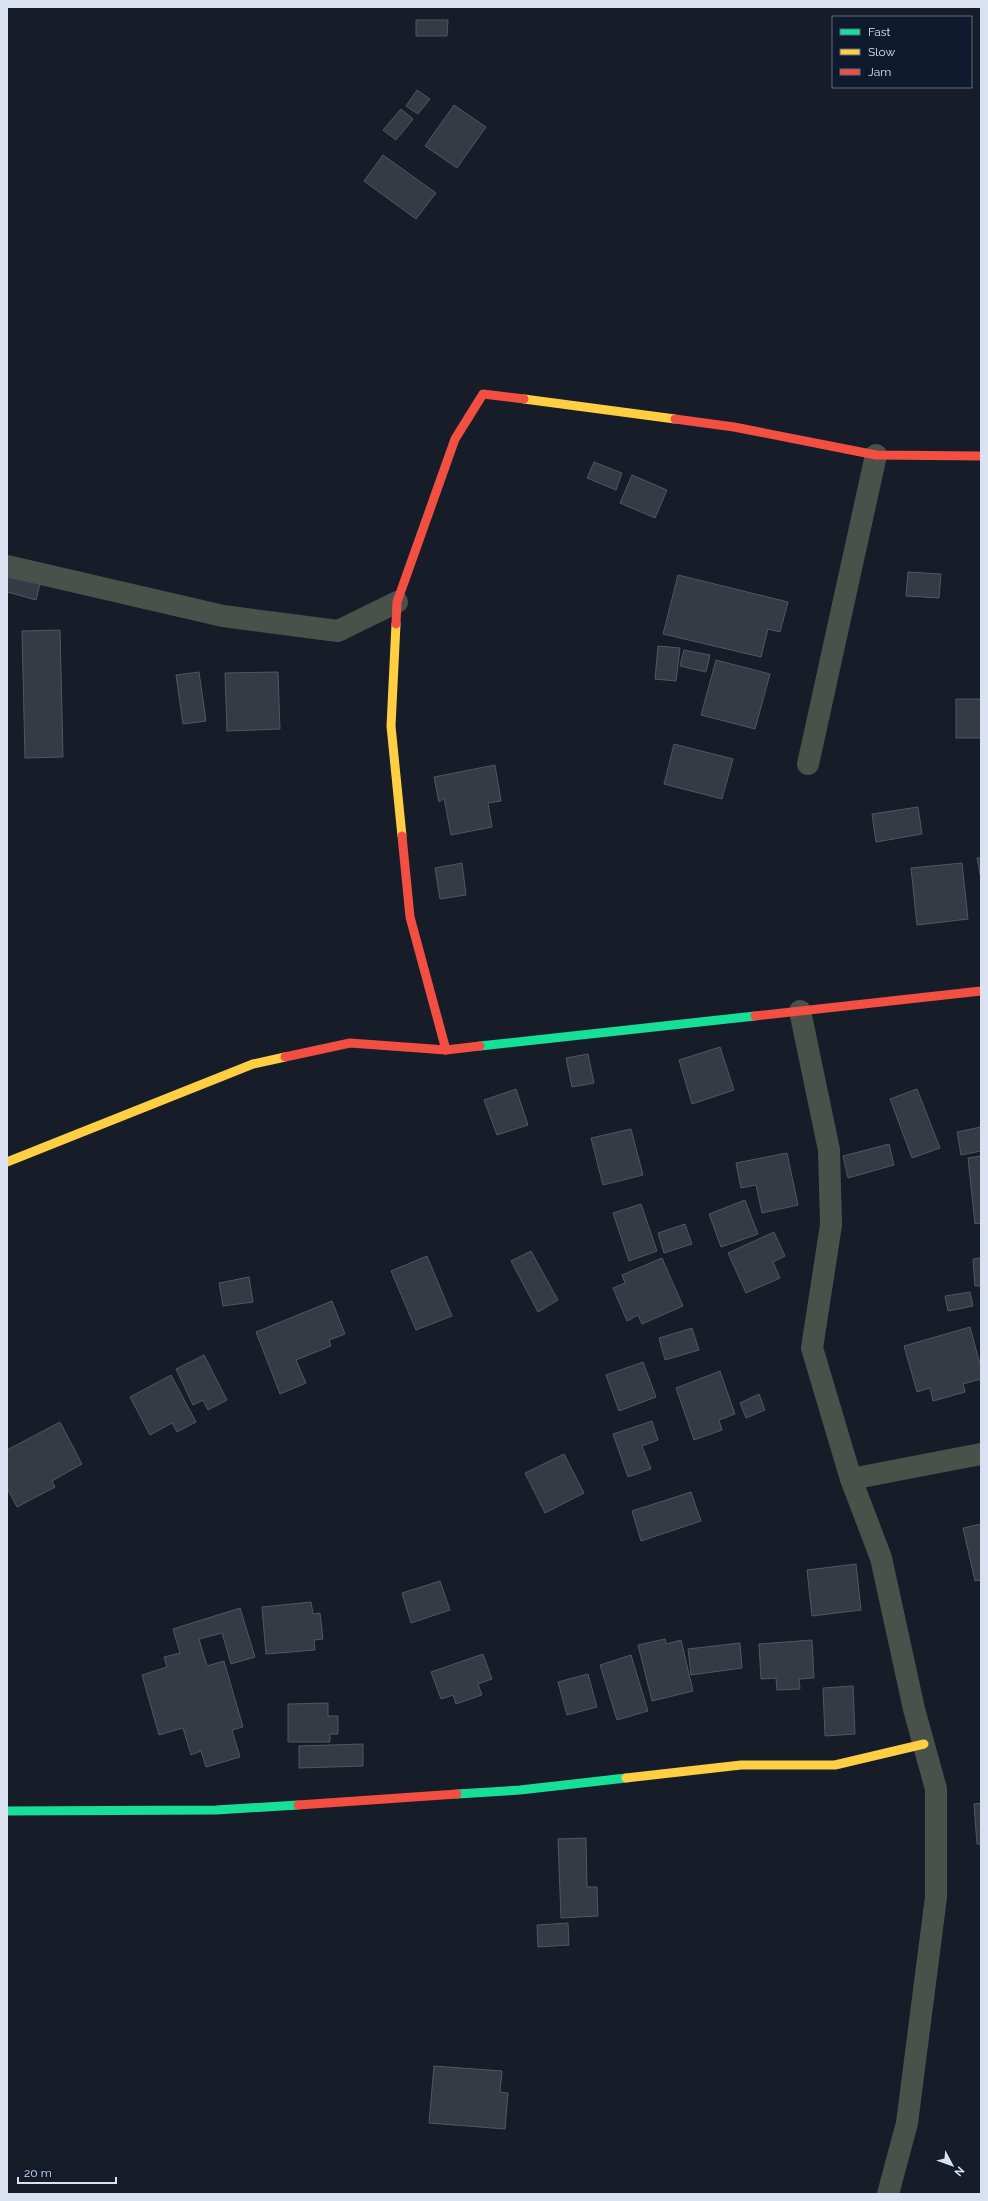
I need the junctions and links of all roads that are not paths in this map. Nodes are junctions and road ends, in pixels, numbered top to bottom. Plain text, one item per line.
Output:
1 (876, 454) junction
2 (981, 456) edge
3 (7, 566) edge
4 (397, 602) junction
5 (808, 764) dead end
6 (981, 992) edge
7 (800, 1011) junction
8 (446, 1050) junction
9 (7, 1162) edge
10 (981, 1454) edge
11 (851, 1479) junction
12 (924, 1744) junction
13 (7, 1812) edge
14 (888, 2194) edge

1 - 2 street
1 - 4 street
1 - 5 street
3 - 4 street
4 - 8 street
6 - 7 street
7 - 8 street
7 - 11 street
8 - 9 street
10 - 11 street
11 - 12 street
12 - 13 street
12 - 14 street

